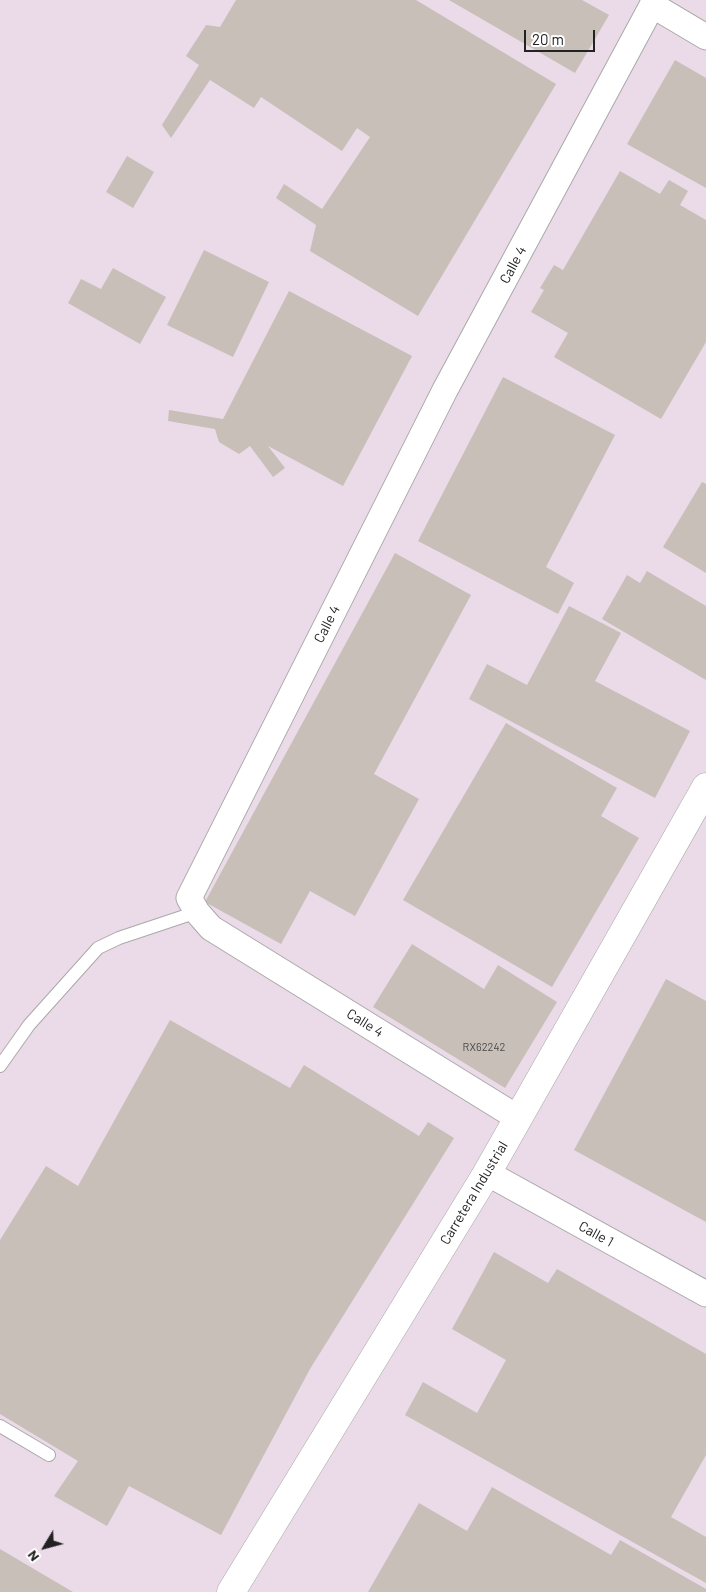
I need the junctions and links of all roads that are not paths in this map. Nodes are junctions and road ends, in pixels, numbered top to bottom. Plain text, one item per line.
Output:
1 (653, 3) edge
2 (706, 37) edge
3 (706, 787) edge
4 (197, 912) junction
5 (0, 1066) edge
6 (518, 1118) junction
7 (486, 1173) junction
8 (706, 1294) edge
9 (0, 1426) edge
10 (49, 1455) dead end
11 (231, 1592) edge

1 - 2 street
1 - 4 street, Calle 4
3 - 6 street, Carretera Industrial
4 - 5 lane
4 - 6 street, Calle 4
6 - 7 street, Carretera Industrial
7 - 8 street, Calle 1
7 - 11 street, Carretera Industrial
9 - 10 lane

